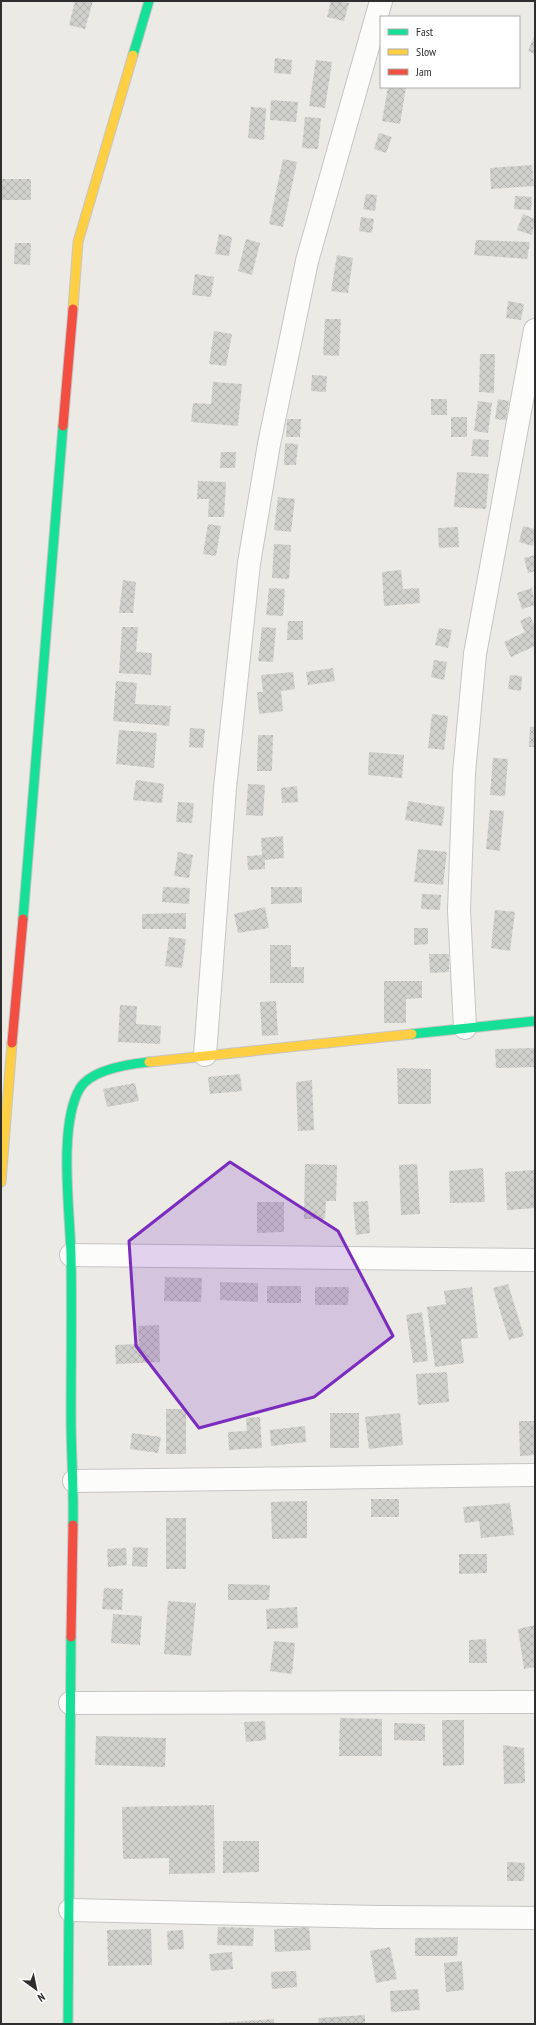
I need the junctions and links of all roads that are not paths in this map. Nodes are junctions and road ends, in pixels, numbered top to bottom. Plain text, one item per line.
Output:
1 (149, 1) edge
2 (381, 1) edge
3 (535, 330) edge
4 (535, 1021) edge
5 (465, 1028) junction
6 (204, 1055) junction
7 (1, 1182) edge
8 (71, 1255) junction
9 (535, 1260) edge
10 (535, 1475) edge
11 (74, 1481) junction
12 (535, 1702) edge
13 (70, 1703) junction
14 (70, 1910) junction
15 (535, 1918) edge
16 (68, 2024) edge

1 - 7 street
2 - 6 street
3 - 5 street
4 - 5 street
5 - 6 street
6 - 8 street
8 - 9 street
8 - 11 street
10 - 11 street
11 - 13 street
12 - 13 street
13 - 14 street
14 - 15 street
14 - 16 street

